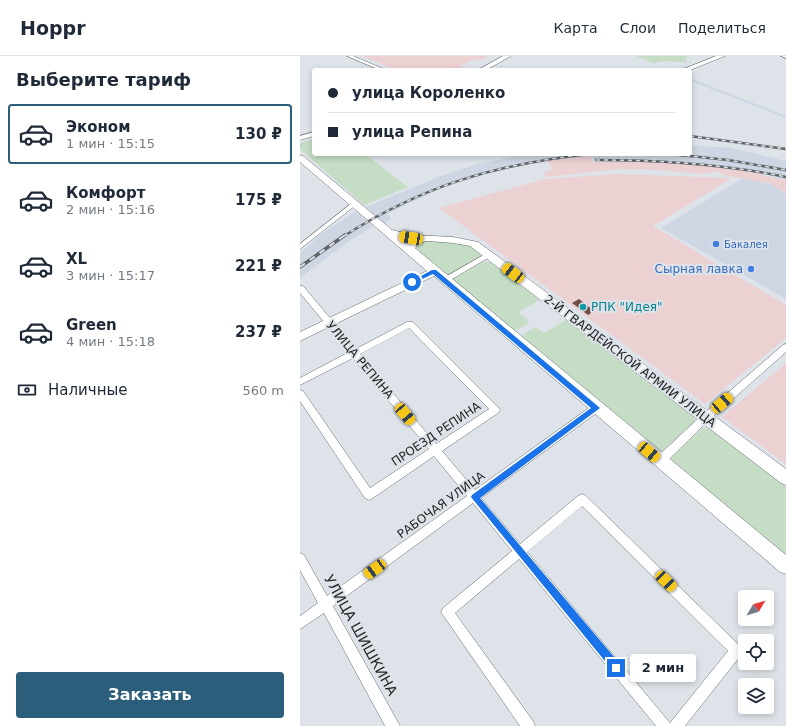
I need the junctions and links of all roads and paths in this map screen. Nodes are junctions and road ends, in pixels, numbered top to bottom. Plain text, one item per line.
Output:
1 (349, 56) edge
2 (508, 56) edge
3 (722, 56) edge
4 (379, 68) edge
5 (485, 68) edge
6 (689, 68) edge
7 (312, 135) edge
8 (302, 138) edge
9 (300, 158) edge
10 (354, 204) junction
11 (385, 230) junction
12 (430, 238) junction
13 (300, 247) edge
14 (411, 252) junction
15 (489, 255) junction
16 (434, 272) junction
17 (444, 280) junction
18 (300, 288) edge
19 (329, 323) junction
20 (300, 337) edge
21 (786, 347) edge
22 (354, 353) junction
23 (300, 382) edge
24 (300, 394) edge
25 (596, 408) junction
26 (705, 418) junction
27 (436, 451) junction
28 (660, 461) junction
29 (786, 478) edge
30 (474, 497) junction
31 (519, 551) junction
32 (300, 559) edge
33 (786, 566) edge
34 (326, 604) junction
35 (300, 624) edge
36 (393, 726) edge
37 (528, 726) edge
38 (665, 726) edge
39 (676, 726) edge

1 - 4 street
2 - 5 main road
3 - 6 main road
7 - 8 main road
9 - 10 main road
10 - 11 main road
10 - 13 street
11 - 12 main road
11 - 14 main road
12 - 14 street
12 - 15 main road, 2-Й ГВАРДЕЙСКОЙ АРМИИ УЛИЦА
14 - 16 main road
15 - 17 street
15 - 26 main road, 2-Й ГВАРДЕЙСКОЙ АРМИИ УЛИЦА
16 - 17 main road
16 - 19 main road
17 - 25 main road
18 - 19 street, УЛИЦА РЕПИНА
19 - 20 main road
19 - 22 street, УЛИЦА РЕПИНА
21 - 26 street
22 - 23 street, ПРОЕЗД РЕПИНА
22 - 27 street, УЛИЦА РЕПИНА
22 - 27 street, ПРОЕЗД РЕПИНА
24 - 27 street, ПРОЕЗД РЕПИНА
25 - 28 main road
25 - 30 street, РАБОЧАЯ УЛИЦА
26 - 28 street
26 - 29 main road, 2-Й ГВАРДЕЙСКОЙ АРМИИ УЛИЦА
27 - 30 street, УЛИЦА РЕПИНА
28 - 33 main road
30 - 31 street, УЛИЦА РЕПИНА
30 - 34 street, РАБОЧАЯ УЛИЦА
31 - 37 street
31 - 38 street, УЛИЦА РЕПИНА
31 - 39 street
32 - 34 street, УЛИЦА ШИШКИНА
34 - 35 street, РАБОЧАЯ УЛИЦА
34 - 36 street, УЛИЦА ШИШКИНА

